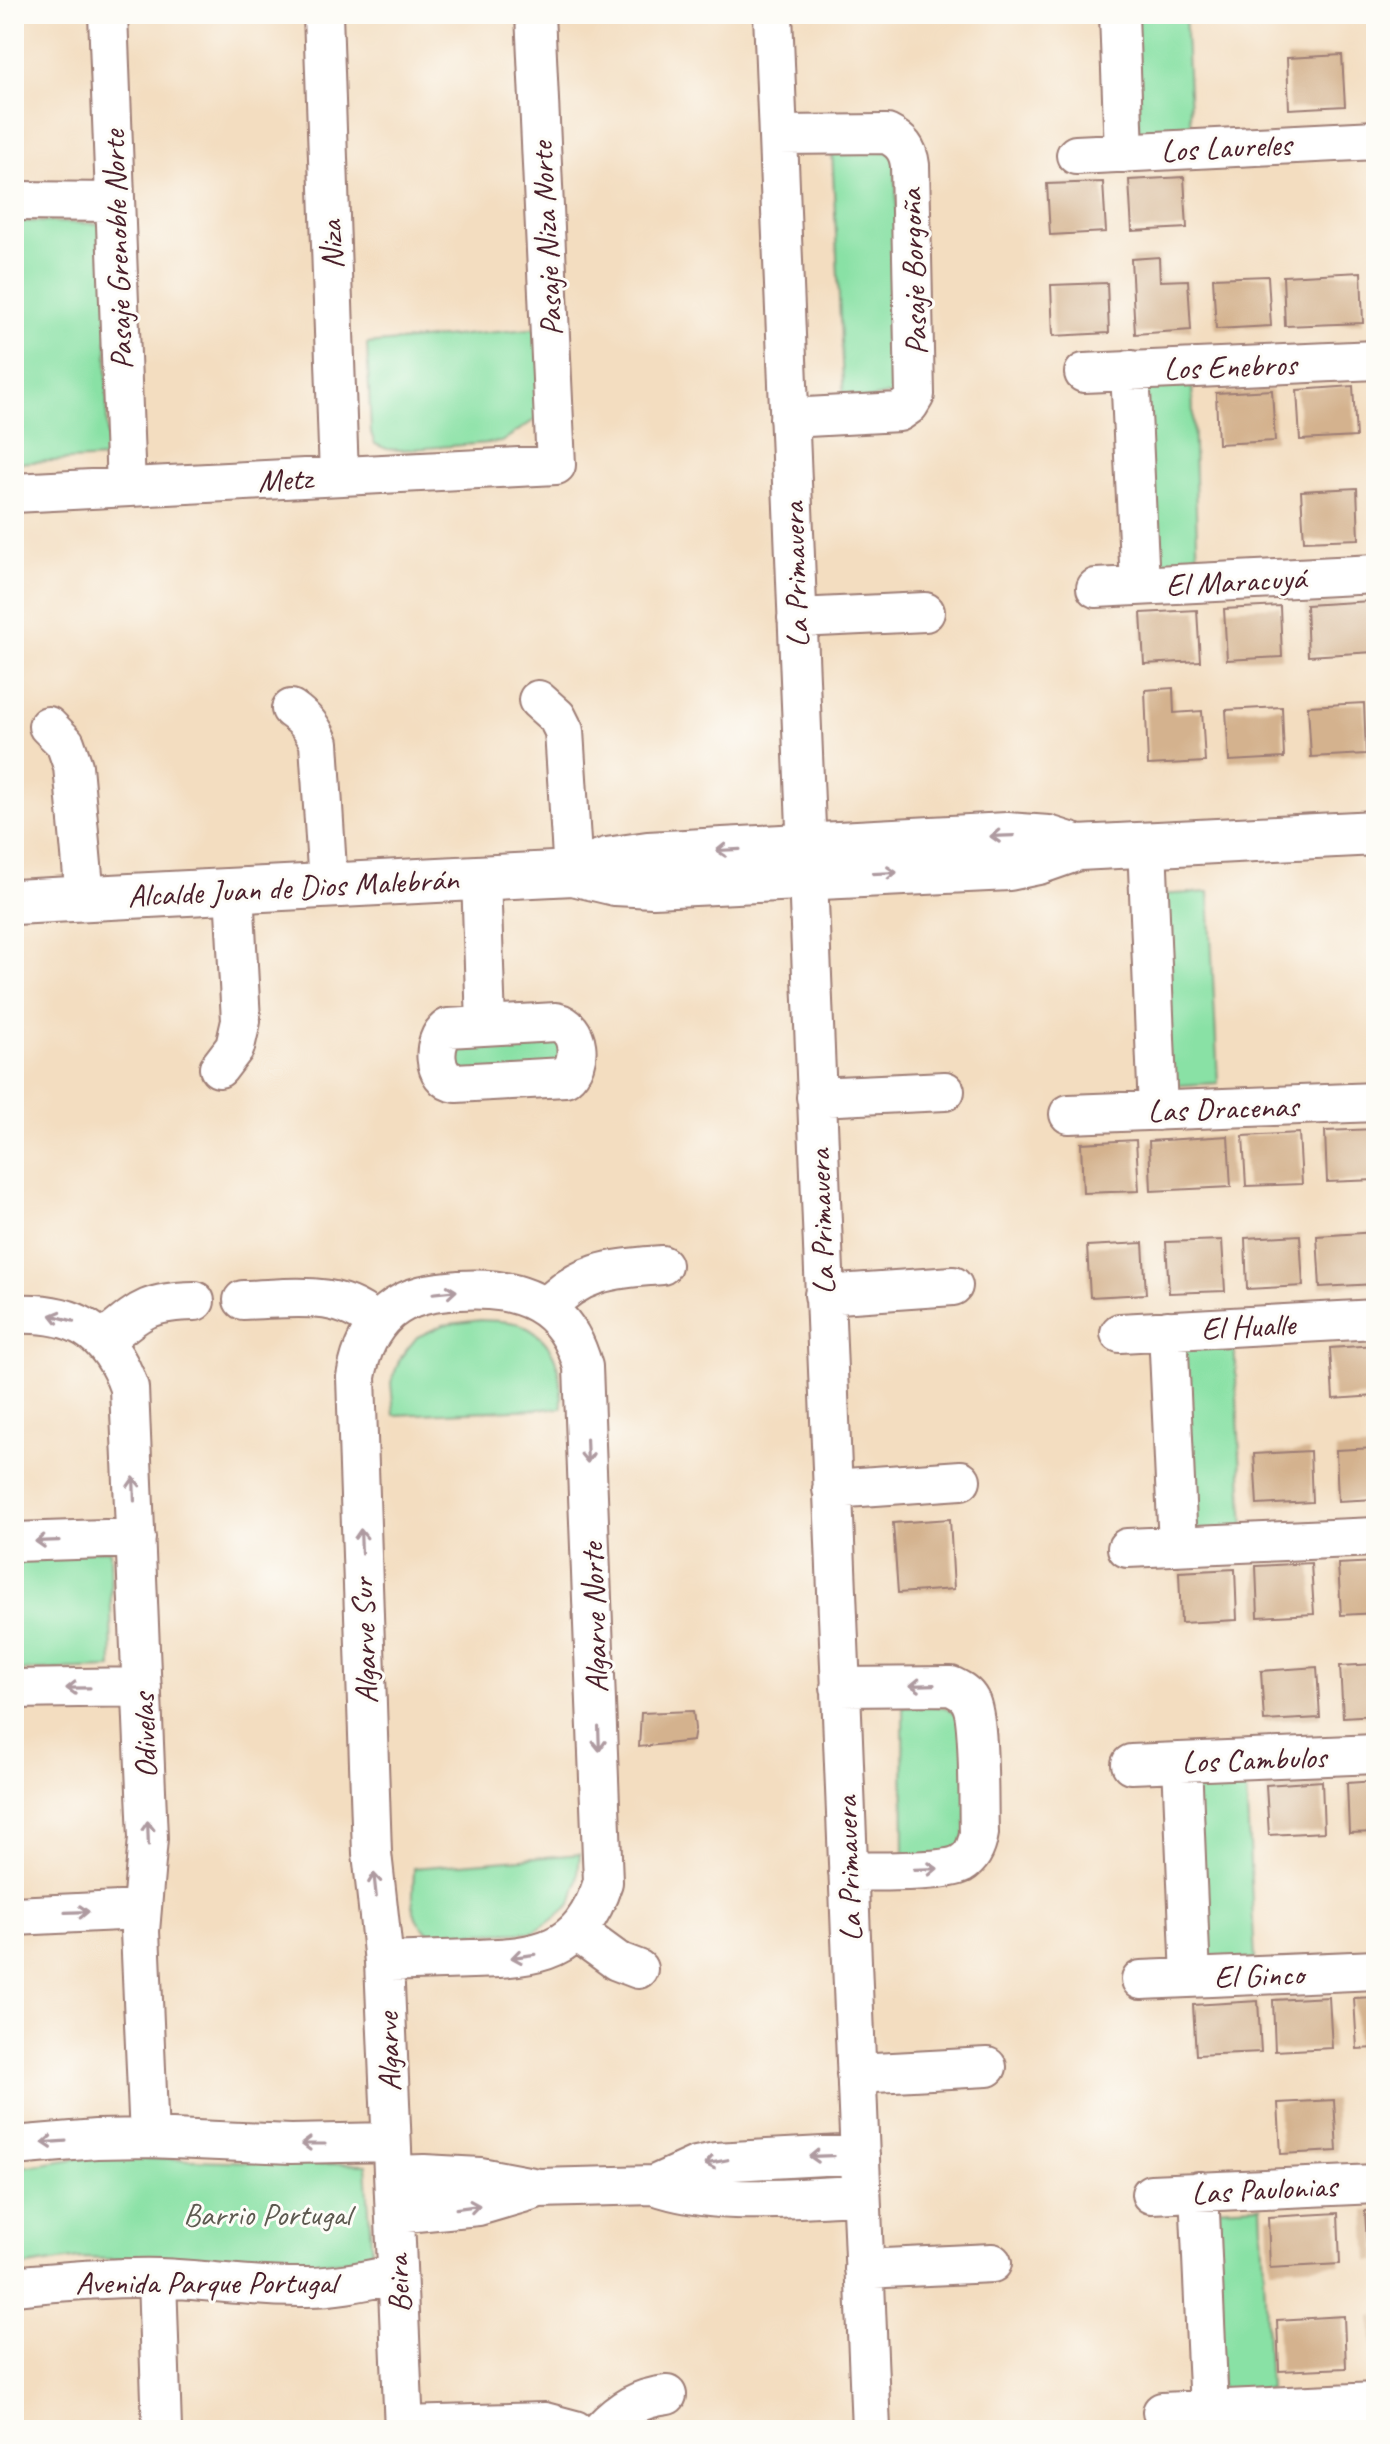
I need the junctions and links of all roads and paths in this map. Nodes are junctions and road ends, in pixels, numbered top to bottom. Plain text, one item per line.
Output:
1 (108, 14) edge
2 (323, 14) edge
3 (535, 14) edge
4 (773, 14) edge
5 (1119, 14) edge
6 (778, 135) junction
7 (1376, 140) edge
8 (1124, 153) junction
9 (1076, 155) dead end
10 (14, 201) edge
11 (115, 202) junction
12 (1376, 360) edge
13 (1130, 370) junction
14 (1084, 373) dead end
15 (789, 418) junction
16 (556, 465) joint
17 (339, 476) junction
18 (126, 487) junction
19 (14, 493) edge
20 (1376, 574) edge
21 (1140, 585) junction
22 (1096, 588) dead end
23 (925, 612) dead end
24 (797, 618) junction
25 (538, 700) dead end
26 (291, 709) dead end
27 (48, 726) dead end
28 (1376, 833) edge
29 (1147, 844) junction
30 (807, 861) junction
31 (573, 873) junction
32 (481, 877) junction
33 (328, 885) junction
34 (234, 891) junction
35 (85, 898) junction
36 (14, 902) edge
37 (486, 1025) dead end
38 (219, 1068) dead end
39 (945, 1091) dead end
40 (816, 1097) junction
41 (1376, 1102) edge
42 (1158, 1111) junction
43 (1069, 1114) dead end
44 (662, 1265) dead end
45 (953, 1286) dead end
46 (824, 1295) junction
47 (243, 1300) dead end
48 (195, 1301) dead end
49 (546, 1308) junction
50 (14, 1314) edge
51 (1376, 1319) edge
52 (377, 1325) junction
53 (1168, 1330) junction
54 (1120, 1333) dead end
55 (103, 1341) junction
56 (961, 1480) dead end
57 (832, 1489) junction
58 (1376, 1537) edge
59 (136, 1538) junction
60 (14, 1542) edge
61 (1178, 1546) junction
62 (1127, 1548) dead end
63 (142, 1687) junction
64 (840, 1687) junction
65 (14, 1689) edge
66 (1376, 1754) edge
67 (1182, 1762) junction
68 (1131, 1764) dead end
69 (848, 1872) junction
70 (141, 1910) junction
71 (14, 1916) edge
72 (576, 1931) junction
73 (384, 1962) junction
74 (638, 1969) dead end
75 (1376, 1970) edge
76 (1191, 1978) junction
77 (1141, 1980) dead end
78 (987, 2067) dead end
79 (856, 2074) junction
80 (149, 2138) junction
81 (14, 2146) edge
82 (860, 2154) junction
83 (392, 2159) junction
84 (1376, 2184) edge
85 (654, 2185) junction
86 (538, 2188) junction
87 (1199, 2191) junction
88 (1151, 2194) dead end
89 (861, 2195) junction
90 (395, 2214) junction
91 (992, 2263) dead end
92 (864, 2269) junction
93 (397, 2274) junction
94 (157, 2278) junction
95 (14, 2286) edge
96 (667, 2395) dead end
97 (1376, 2402) edge
98 (1209, 2410) junction
99 (1162, 2412) dead end
100 (404, 2428) edge
101 (162, 2430) edge
102 (575, 2430) edge
103 (601, 2430) edge
104 (871, 2430) edge

1 - 11 street, Pasaje Grenoble Norte
2 - 17 street, Niza
3 - 16 street, Pasaje Niza Norte
4 - 6 street, La Primavera
5 - 8 street
6 - 15 street, La Primavera
6 - 15 street, Pasaje Borgoña
7 - 8 street, Los Laureles
8 - 9 street, Los Laureles
10 - 11 street
11 - 18 street, Pasaje Grenoble Norte
12 - 13 street, Los Enebros
13 - 14 street, Los Enebros
13 - 21 street
15 - 24 street, La Primavera
16 - 17 street, Metz
17 - 18 street, Metz
18 - 19 street, Metz
20 - 21 street, El Maracuyá
21 - 22 street, El Maracuyá
23 - 24 street
24 - 30 street, La Primavera
25 - 31 street
26 - 33 street
27 - 35 street
28 - 29 street, Alcalde Juan de Dios Malebrán
29 - 30 street, Alcalde Juan de Dios Malebrán
29 - 42 street
30 - 31 street, Alcalde Juan de Dios Malebrán
30 - 40 street, La Primavera
31 - 32 street, Alcalde Juan de Dios Malebrán
32 - 33 street, Alcalde Juan de Dios Malebrán
32 - 37 street
33 - 34 street, Alcalde Juan de Dios Malebrán
34 - 35 street, Alcalde Juan de Dios Malebrán
34 - 38 street
35 - 36 street, Alcalde Juan de Dios Malebrán
39 - 40 street
40 - 46 street, La Primavera
41 - 42 street, Las Dracenas
42 - 43 street, Las Dracenas
44 - 49 street
45 - 46 street
46 - 57 street, La Primavera
47 - 52 street
48 - 55 street
52 -> 49 street, Algarve Norte
49 -> 72 street, Algarve Norte
55 -> 50 street
51 - 53 street, El Hualle
73 -> 52 street, Algarve Sur
53 - 54 street, El Hualle
53 - 61 street
59 -> 55 street, Odivelas
56 - 57 street
57 - 64 street, La Primavera
58 - 61 street
59 -> 60 street
59 - 63 street, Odivelas
61 - 62 street
63 -> 65 street
70 -> 63 street, Odivelas
64 - 69 street, La Primavera
69 -> 64 street
66 - 67 street, Los Cambulos
67 - 68 street, Los Cambulos
67 - 76 street
69 - 79 street, La Primavera
71 -> 70 street
70 - 80 street, Odivelas
72 -> 73 street, Algarve Norte
72 - 74 street
73 - 83 street, Algarve
75 - 76 street, El Ginco
76 - 77 street, El Ginco
78 - 79 street
79 - 82 street, La Primavera
80 -> 81 street
83 -> 80 street
82 -> 85 street
82 - 89 street, La Primavera
83 - 86 street
83 - 90 street, Beira
84 - 87 street, Las Paulonias
85 - 86 street
85 - 89 street
90 -> 86 street
87 - 88 street, Las Paulonias
87 - 98 street
89 - 92 street, La Primavera
90 - 93 street, Beira
91 - 92 street
92 - 104 street, La Primavera
93 - 94 street, Avenida Parque Portugal
93 - 100 street, Beira
94 - 95 street, Avenida Parque Portugal
94 - 101 street
96 - 103 street
97 - 98 street
98 - 99 street
100 - 102 street

